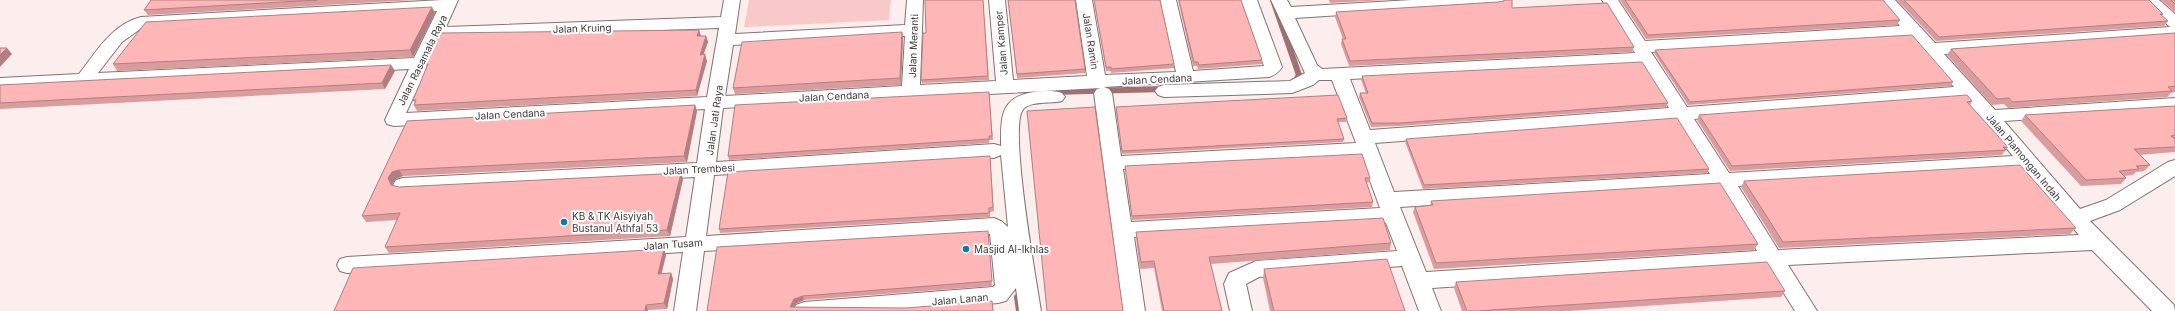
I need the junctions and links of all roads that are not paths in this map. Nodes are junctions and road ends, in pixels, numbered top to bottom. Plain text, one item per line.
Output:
1 (732, 0) edge
2 (915, 0) edge
3 (997, 0) edge
4 (1084, 0) edge
5 (1168, 0) edge
6 (1249, 0) edge
7 (1496, 0) edge
8 (1610, 0) edge
9 (1886, 0) edge
10 (2149, 0) edge
11 (449, 2) edge
12 (1282, 7) edge
13 (2175, 23) edge
14 (913, 30) junction
15 (728, 31) junction
16 (1913, 31) junction
17 (2175, 32) edge
18 (435, 33) junction
19 (1930, 49) junction
20 (1642, 52) junction
21 (422, 63) junction
22 (1316, 74) junction
23 (1339, 75) junction
24 (1186, 77) junction
25 (84, 80) junction
26 (0, 84) edge
27 (1005, 87) junction
28 (1100, 88) junction
29 (911, 92) junction
30 (1969, 92) junction
31 (715, 103) junction
32 (2175, 104) edge
33 (1680, 114) junction
34 (1990, 117) junction
35 (393, 119) joint
36 (1367, 143) junction
37 (994, 151) dead end
38 (2028, 162) junction
39 (1113, 163) junction
40 (2175, 167) edge
41 (707, 169) junction
42 (1724, 181) junction
43 (403, 184) dead end
44 (1391, 208) junction
45 (2076, 218) junction
46 (999, 229) joint
47 (1123, 230) junction
48 (2097, 242) junction
49 (696, 243) junction
50 (1410, 258) junction
51 (1771, 258) junction
52 (347, 265) dead end
53 (1015, 268) junction
54 (1419, 281) junction
55 (685, 311) edge
56 (804, 311) edge
57 (1030, 311) edge
58 (1134, 311) edge
59 (1241, 311) edge
60 (1430, 311) edge
61 (1806, 311) edge
62 (2166, 311) edge

1 - 15 street, Jalan Jati Raya
2 - 14 street, Jalan Meranti
3 - 27 street, Jalan Kamper
4 - 28 street, Jalan Ramin
5 - 24 street
6 - 24 street, Jalan Cendana
7 - 12 street
8 - 20 street
9 - 16 street, Jalan Plamongan Indah
10 - 13 street
11 - 18 street, Jalan Rasamala Raya
11 - 25 street
12 - 22 street
14 - 15 street, Jalan Kruing
14 - 29 street, Jalan Meranti
15 - 18 street, Jalan Kruing
15 - 31 street, Jalan Jati Raya
16 - 19 street, Jalan Plamongan Indah
16 - 20 street
17 - 19 street
18 - 21 street, Jalan Rasamala Raya
19 - 30 street, Jalan Plamongan Indah
20 - 23 street
20 - 33 street
21 - 25 street
21 - 35 street, Jalan Rasamala Raya
22 - 23 street
22 - 28 street
23 - 36 street
24 - 28 street, Jalan Cendana
25 - 26 street
27 - 28 street, Jalan Cendana
27 - 29 street, Jalan Cendana
28 - 39 street, Jalan Ramin
28 - 53 street
29 - 31 street, Jalan Cendana
30 - 33 street
30 - 34 street, Jalan Plamongan Indah
31 - 35 street, Jalan Cendana
31 - 41 street, Jalan Jati Raya
32 - 34 street
33 - 36 street
33 - 42 street
34 - 38 street, Jalan Plamongan Indah
36 - 39 street
36 - 44 street
37 - 41 street, Jalan Trembesi
38 - 42 street
38 - 45 street, Jalan Plamongan Indah
39 - 47 street, Jalan Ramin
40 - 45 street
41 - 43 street, Jalan Trembesi
41 - 49 street, Jalan Jati Raya
42 - 44 street
42 - 51 street
44 - 47 street
44 - 50 street
45 - 48 street, Jalan Plamongan Indah
46 - 49 street, Jalan Tusam
46 - 53 street, Jalan Lanan
47 - 58 street, Jalan Ramin
48 - 51 street
48 - 62 street, Jalan Plamongan Indah
49 - 52 street, Jalan Tusam
49 - 55 street, Jalan Jati Raya
50 - 54 street
50 - 59 street
51 - 54 street
51 - 61 street
53 - 56 street, Jalan Lanan
53 - 57 street
54 - 60 street

